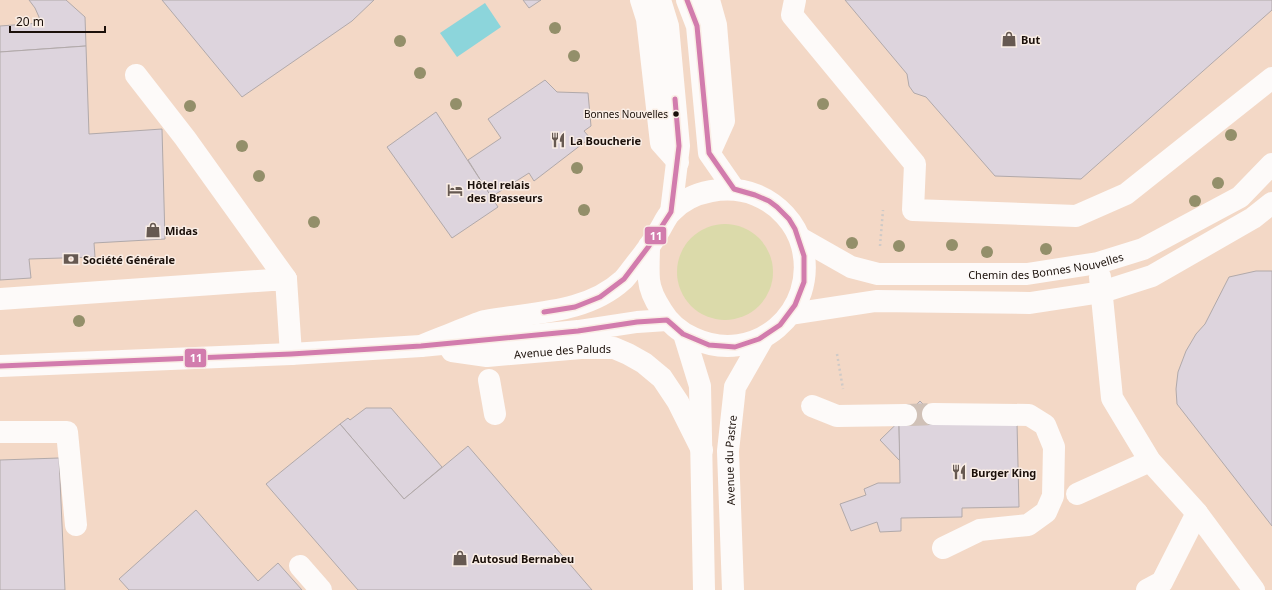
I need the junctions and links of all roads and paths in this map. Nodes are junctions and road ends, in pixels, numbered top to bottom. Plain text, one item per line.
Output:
1 (641, 0) edge
2 (660, 0) edge
3 (687, 0) edge
4 (709, 0) edge
5 (795, 0) edge
6 (136, 75) dead end
7 (1272, 78) edge
8 (709, 153) junction
9 (678, 162) junction
10 (1272, 164) edge
11 (734, 189) junction
12 (1272, 203) edge
13 (883, 210) dead end
14 (671, 212) junction
15 (800, 238) junction
16 (649, 246) junction
17 (1098, 263) junction
18 (878, 274) junction
19 (286, 279) junction
20 (1102, 292) junction
21 (0, 300) edge
22 (791, 314) junction
23 (667, 320) junction
24 (684, 334) junction
25 (762, 338) junction
26 (421, 346) junction
27 (291, 354) junction
28 (837, 354) dead end
29 (0, 366) edge
30 (490, 380) dead end
31 (844, 391) dead end
32 (812, 406) dead end
33 (495, 414) dead end
34 (933, 414) tunnel mouth
35 (906, 415) tunnel mouth
36 (0, 432) edge
37 (702, 450) junction
38 (1150, 461) junction
39 (1077, 494) dead end
40 (1197, 513) junction
41 (76, 525) dead end
42 (942, 548) dead end
43 (300, 566) dead end
44 (702, 589) edge
45 (321, 590) edge
46 (733, 590) edge
47 (1147, 590) edge
48 (1254, 590) edge

1 - 9 street
2 - 9 street
3 - 8 street
4 - 8 street
5 - 7 street
6 - 19 street
8 - 11 street
9 - 14 street
10 - 17 street, Chemin des Bonnes Nouvelles
11 - 14 street
11 - 15 street
12 - 20 street
13 - 18 path
14 - 16 street, Avenue des Paluds
15 - 18 street, Chemin des Bonnes Nouvelles
15 - 22 street
16 - 23 street
16 - 26 street, Avenue des Paluds
17 - 18 street, Chemin des Bonnes Nouvelles
17 - 20 street
19 - 21 street
19 - 27 street
20 - 22 street
20 - 38 street
22 - 25 street
23 - 24 street
23 - 26 street, Avenue des Paluds
24 - 25 street
24 - 37 street
25 - 46 street, Avenue du Pastre
26 - 27 street, Avenue des Paluds
26 - 37 street, Avenue des Paluds
27 - 29 street, Avenue des Paluds
28 - 31 path
30 - 33 street
32 - 35 street
34 - 42 street
36 - 41 street
37 - 44 street
38 - 39 street
38 - 40 street
40 - 47 street
40 - 48 street
43 - 45 street

